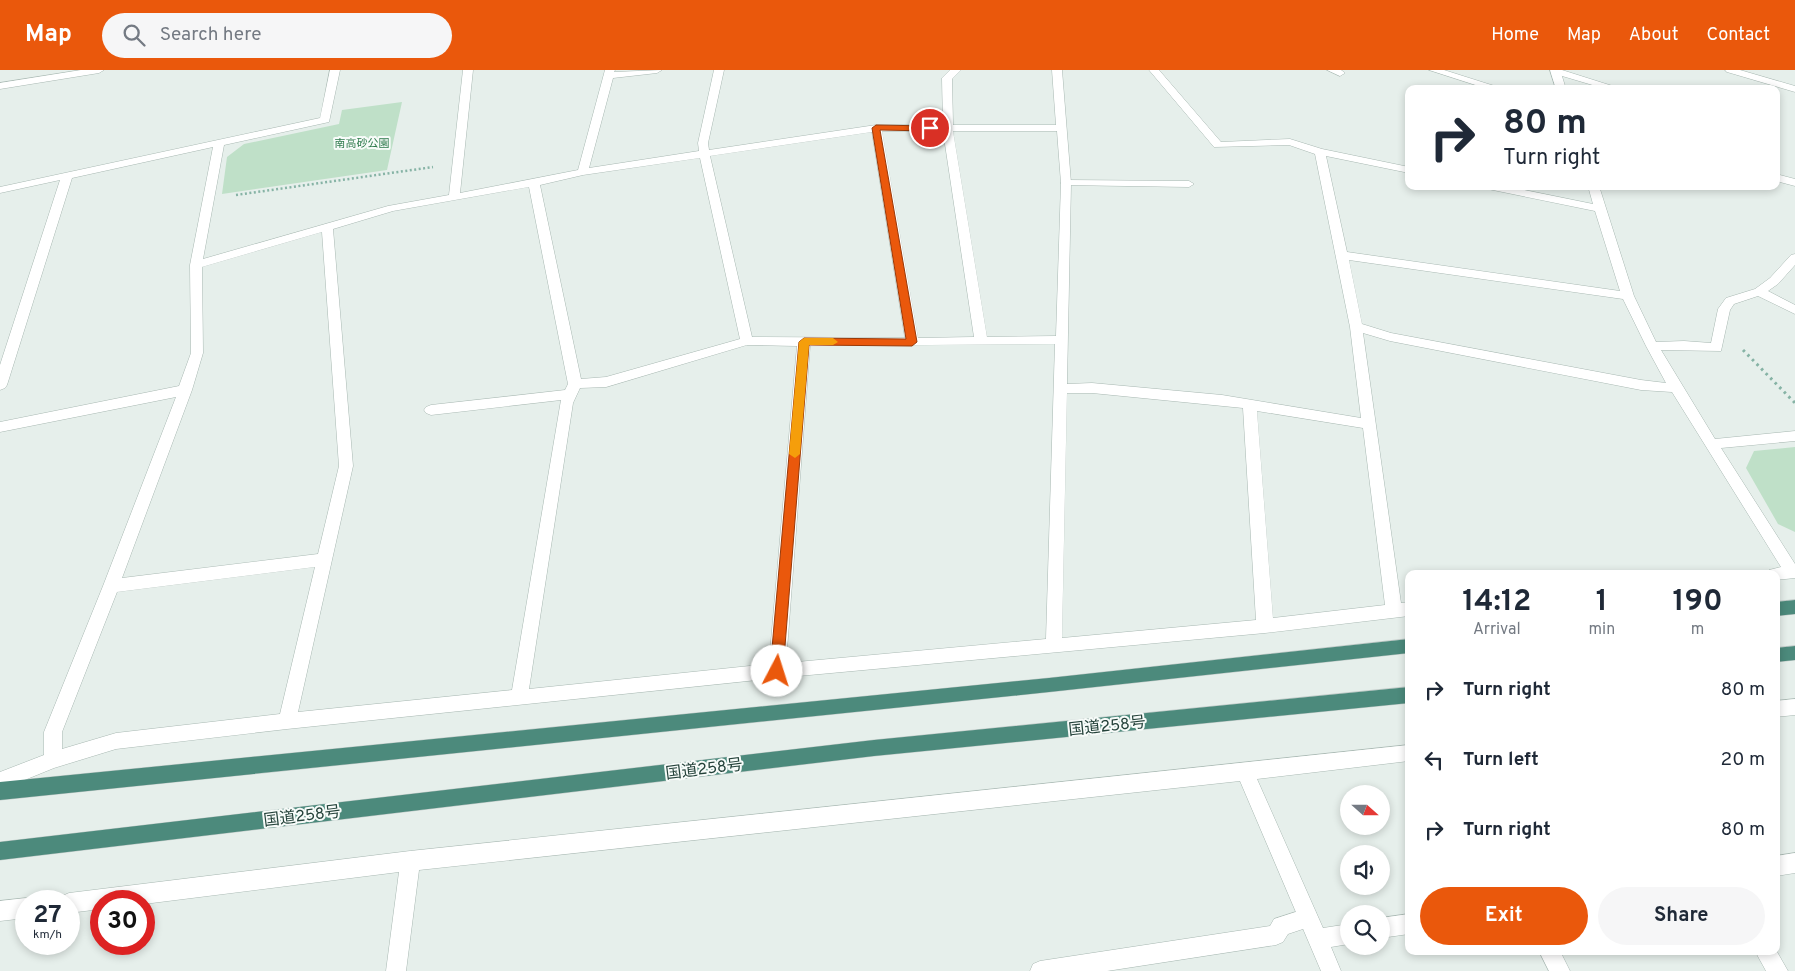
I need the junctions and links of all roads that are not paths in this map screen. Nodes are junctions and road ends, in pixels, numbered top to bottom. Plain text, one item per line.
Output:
1 (99, 70) edge
2 (335, 70) edge
3 (468, 70) edge
4 (657, 70) edge
5 (719, 70) edge
6 (956, 70) edge
7 (1057, 70) edge
8 (1154, 70) edge
9 (1434, 70) edge
10 (1555, 70) edge
11 (1730, 70) edge
12 (609, 73) edge
13 (1485, 85) edge
14 (1560, 85) edge
15 (1604, 85) edge
16 (0, 86) edge
17 (1795, 89) edge
18 (876, 128) junction
19 (1062, 128) junction
20 (948, 129) junction
21 (219, 143) junction
22 (1320, 152) junction
23 (704, 154) junction
24 (1405, 169) edge
25 (583, 172) junction
26 (67, 176) junction
27 (1780, 178) edge
28 (534, 182) junction
29 (1066, 183) junction
30 (1795, 183) edge
31 (1189, 184) dead end
32 (0, 190) edge
33 (1508, 190) edge
34 (1594, 190) edge
35 (454, 196) junction
36 (1601, 209) junction
37 (327, 227) junction
38 (1342, 256) junction
39 (1795, 258) edge
40 (196, 265) junction
41 (1759, 292) junction
42 (1628, 296) junction
43 (1795, 310) edge
44 (1356, 326) junction
45 (1061, 340) junction
46 (747, 341) junction
47 (982, 341) junction
48 (804, 342) junction
49 (912, 342) junction
50 (1652, 346) junction
51 (0, 385) edge
52 (1676, 388) junction
53 (573, 389) junction
54 (1061, 389) junction
55 (185, 390) junction
56 (1250, 405) junction
57 (432, 410) dead end
58 (1369, 424) junction
59 (0, 427) edge
60 (1795, 436) edge
61 (1712, 444) junction
62 (323, 560) junction
63 (1793, 572) edge
64 (1780, 573) edge
65 (111, 586) junction
66 (1795, 607) edge
67 (1402, 609) edge
68 (1780, 609) edge
69 (1265, 626) junction
70 (1054, 646) junction
71 (1405, 646) edge
72 (1795, 653) edge
73 (1780, 655) edge
74 (777, 671) junction
75 (1405, 695) edge
76 (519, 698) junction
77 (1795, 707) edge
78 (1780, 709) edge
79 (287, 721) junction
80 (1405, 753) edge
81 (53, 760) junction
82 (1245, 772) junction
83 (0, 781) edge
84 (0, 791) edge
85 (0, 851) edge
86 (410, 861) junction
87 (1795, 863) edge
88 (1780, 865) edge
89 (80, 902) edge
90 (15, 909) edge
91 (0, 911) edge
92 (1308, 918) junction
93 (1405, 925) edge
94 (1390, 927) edge
95 (1340, 935) edge
96 (1317, 939) junction
97 (1551, 955) edge
98 (1768, 955) edge
99 (396, 971) edge
100 (1040, 971) edge
101 (1331, 971) edge
102 (1560, 971) edge
103 (1778, 971) edge

1 - 16 street
2 - 21 street
3 - 35 street
4 - 12 street
5 - 23 street
6 - 20 street
7 - 19 street
8 - 22 street
9 - 13 street
10 - 14 street
10 - 15 street
11 - 17 street
12 - 25 street
18 - 20 street
18 - 23 street
18 - 49 street
19 - 20 street
19 - 29 street
20 - 47 street
21 - 26 street
21 - 40 street
22 - 24 street
22 - 38 street
23 - 25 street
23 - 46 street
25 - 28 street
26 - 32 street
26 - 51 street
27 - 30 street
28 - 35 street
28 - 53 street
29 - 31 street
29 - 45 street
33 - 36 street
34 - 36 street
35 - 37 street
36 - 42 street
37 - 40 street
37 - 62 street
38 - 42 street
38 - 44 street
39 - 41 street
40 - 55 street
41 - 43 street
41 - 50 street
42 - 50 street
44 - 52 street
44 - 58 street
45 - 47 street
45 - 54 street
46 - 48 street
46 - 53 street
47 - 49 street
48 - 49 street
48 - 74 street
50 - 52 street
52 - 61 street
53 - 57 street
53 - 76 street
54 - 56 street
54 - 70 street
55 - 59 street
55 - 65 street
56 - 58 street
56 - 69 street
58 - 67 street
60 - 61 street
61 - 63 street
62 - 65 street
62 - 79 street
63 - 64 street
65 - 81 street
66 - 68 highway
67 - 69 street
69 - 70 street
70 - 74 street
71 - 84 highway
72 - 73 highway
74 - 76 street
75 - 85 highway, 国道258号
76 - 79 street
77 - 78 street
79 - 81 street
80 - 82 street
81 - 83 street
82 - 86 street
82 - 92 street
86 - 89 street
86 - 99 street
87 - 88 street
90 - 91 street
92 - 96 street
92 - 100 street
93 - 94 street
95 - 96 street
96 - 101 street
97 - 102 street
98 - 103 street

